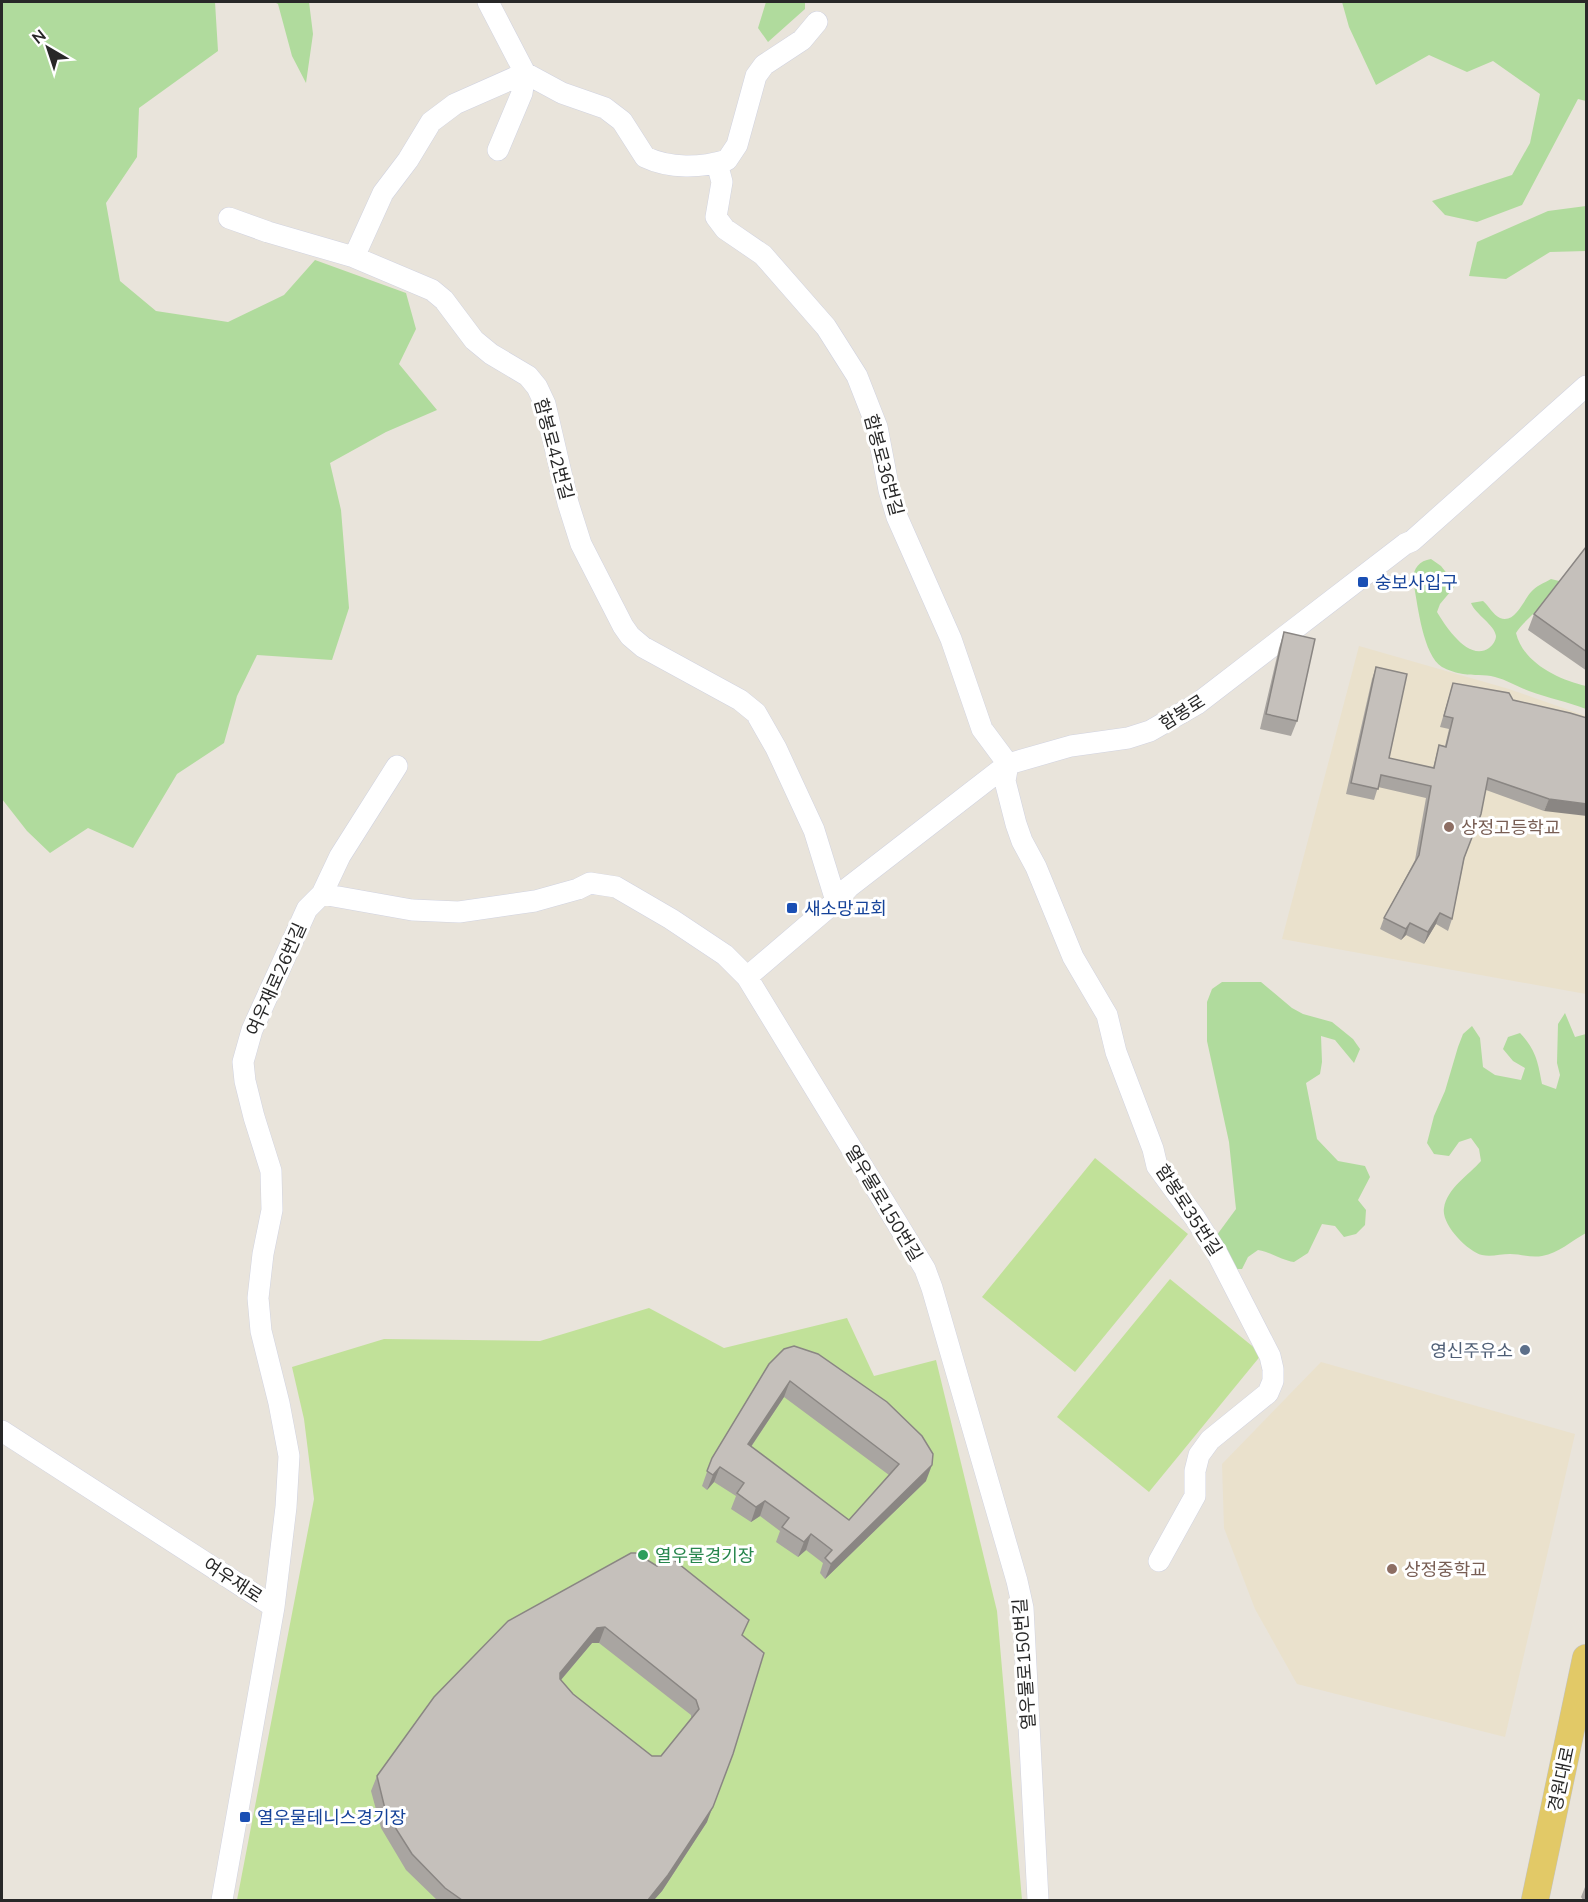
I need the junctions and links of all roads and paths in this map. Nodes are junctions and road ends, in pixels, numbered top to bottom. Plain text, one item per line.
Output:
1 (488, 2) edge
2 (817, 22) dead end
3 (525, 73) junction
4 (498, 150) dead end
5 (717, 163) junction
6 (229, 218) dead end
7 (354, 257) junction
8 (1587, 386) edge
9 (1008, 765) junction
10 (398, 766) dead end
11 (322, 894) junction
12 (836, 901) junction
13 (747, 977) junction
14 (2, 1431) edge
15 (1160, 1561) dead end
16 (274, 1607) junction
17 (1587, 1658) edge
18 (222, 1900) edge
19 (1038, 1900) edge
20 (1535, 1900) edge

1 - 3 street
2 - 5 street
3 - 4 street
3 - 5 street
3 - 7 street
5 - 9 street, 함봉로36번길
6 - 7 street, 함봉로42번길
7 - 12 street, 함봉로42번길
8 - 9 street, 함봉로
9 - 12 street, 함봉로
9 - 15 street, 함봉로35번길
10 - 11 street, 여우재로26번길
11 - 13 street, 열우물로150번길
11 - 16 street, 여우재로26번길
12 - 13 street, 함봉로
13 - 19 street, 열우물로150번길
14 - 16 street, 여우재로
16 - 18 street, 여우재로
17 - 20 main road, 경원대로

